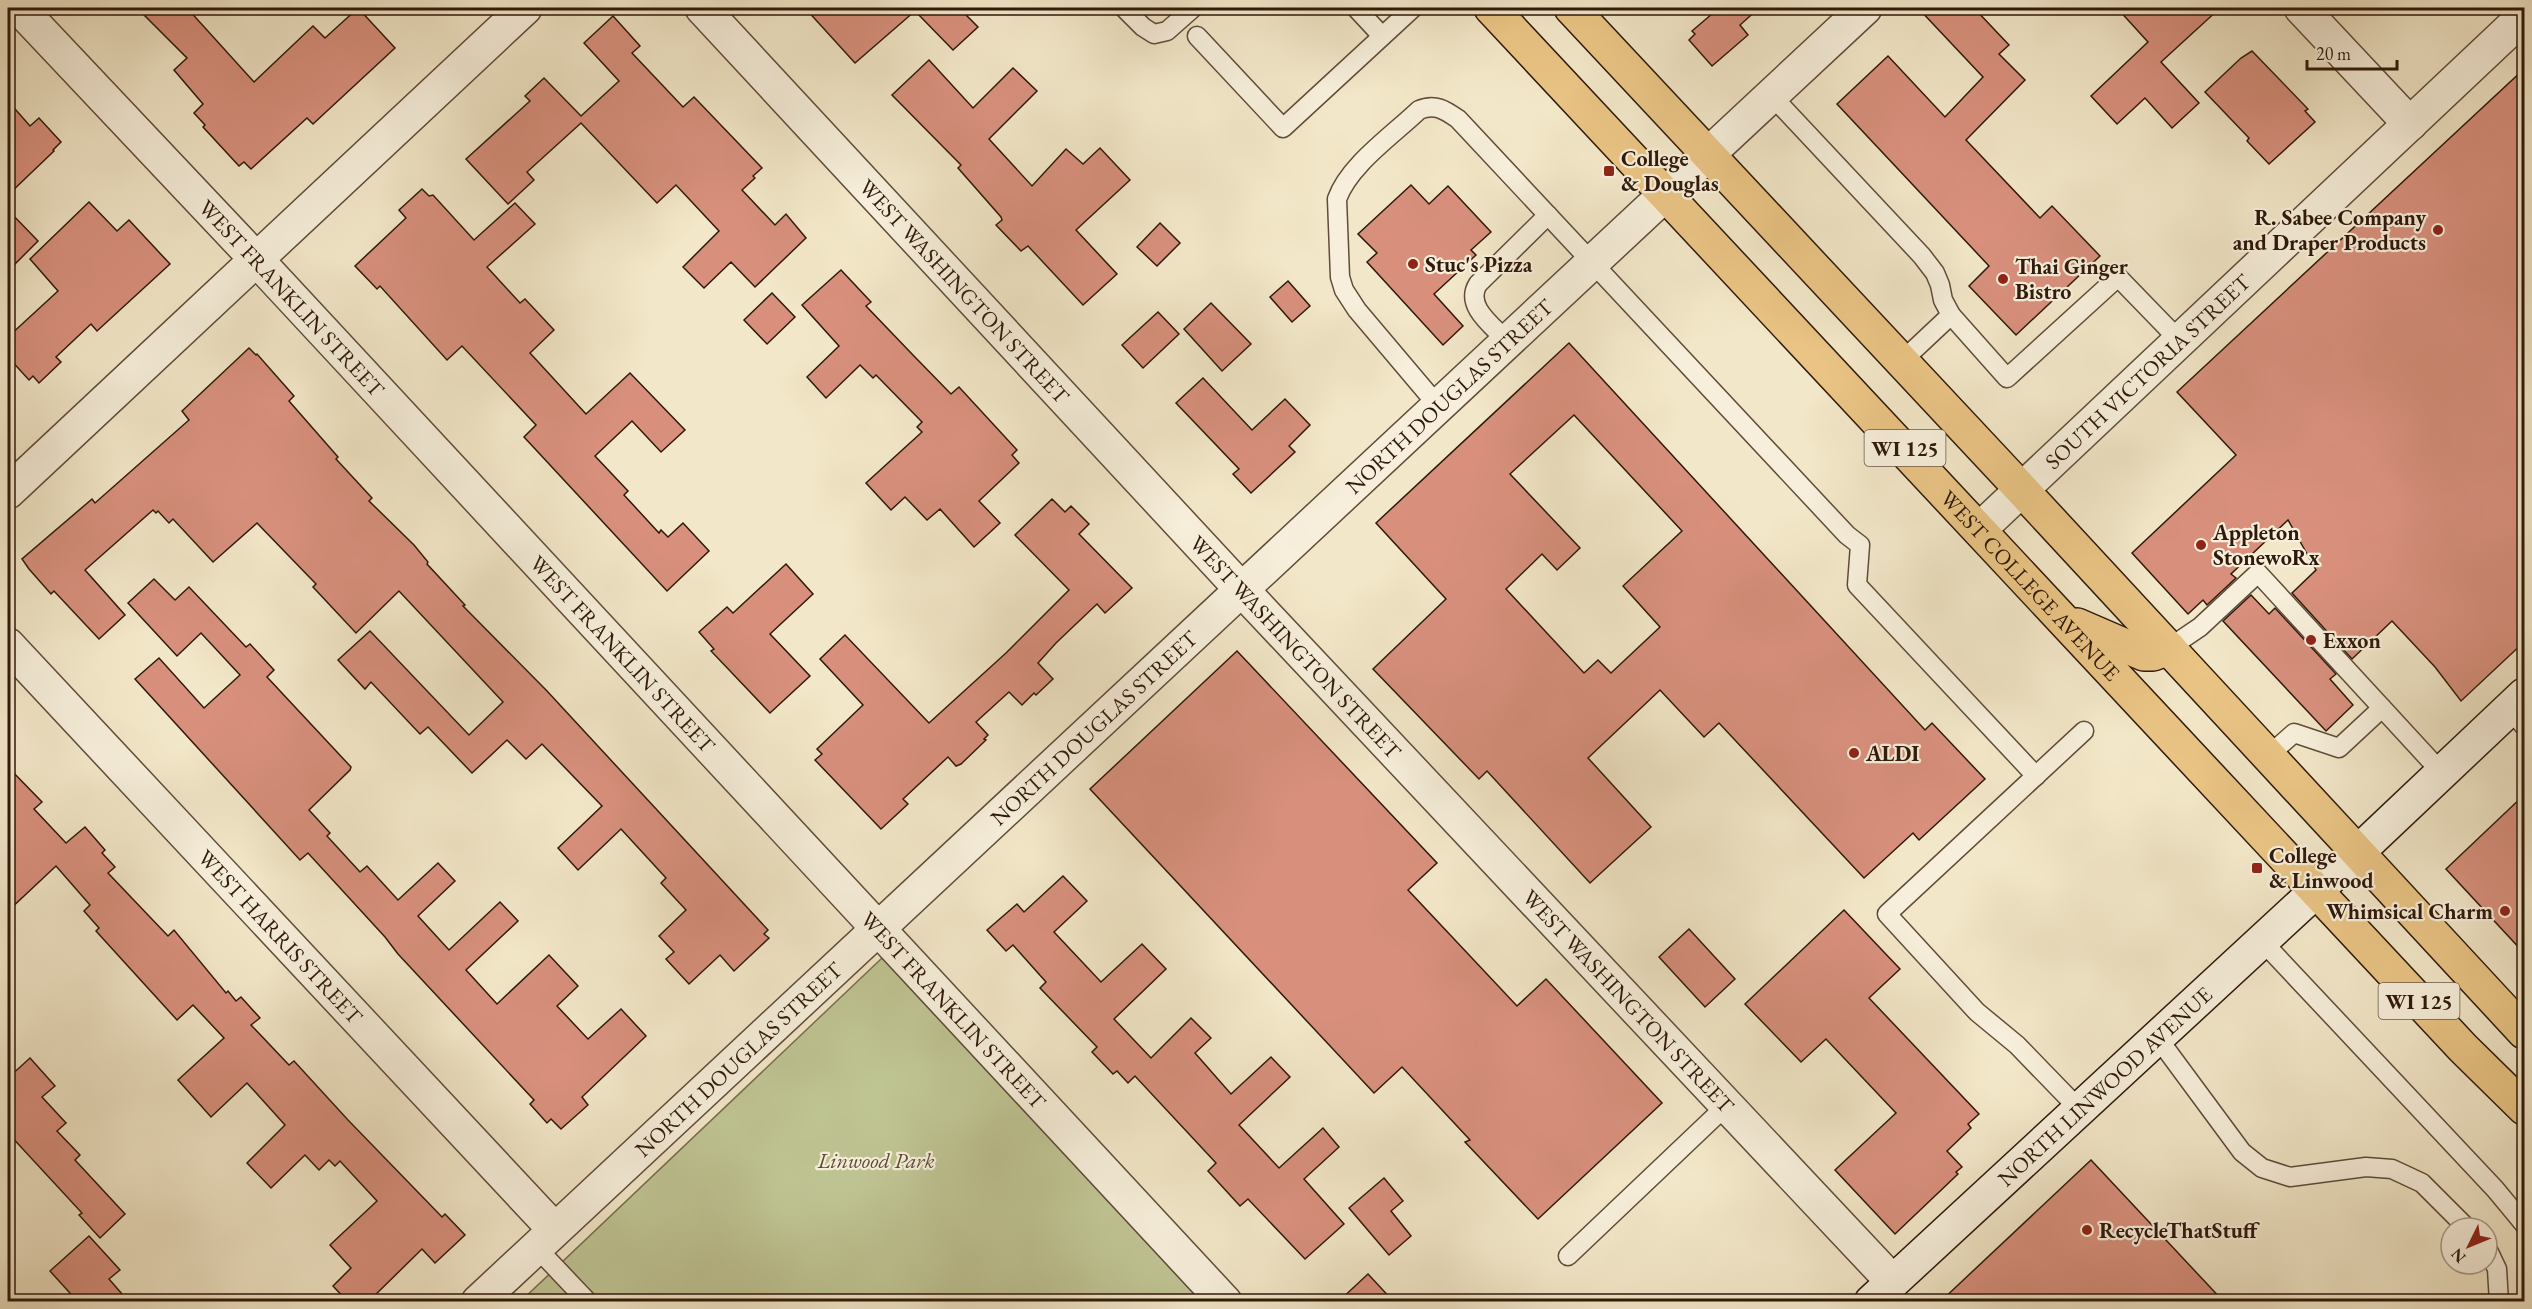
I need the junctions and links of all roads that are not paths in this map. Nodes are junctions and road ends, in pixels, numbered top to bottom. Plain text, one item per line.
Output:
1 (19, 8) edge
2 (525, 8) edge
3 (702, 8) edge
4 (1124, 8) edge
5 (1193, 8) edge
6 (1356, 8) edge
7 (1413, 8) edge
8 (1491, 8) edge
9 (1571, 8) edge
10 (1865, 8) edge
11 (2301, 8) edge
12 (2524, 16) edge
13 (1197, 36) dead end
14 (1382, 36) junction
15 (1772, 95) junction
16 (2410, 124) junction
17 (1709, 155) junction
18 (1667, 194) junction
19 (1548, 215) junction
20 (255, 258) junction
21 (1593, 263) junction
22 (1952, 315) junction
23 (1508, 342) junction
24 (2181, 342) junction
25 (1902, 361) junction
26 (1438, 407) junction
27 (2023, 491) junction
28 (8, 492) edge
29 (1980, 529) junction
30 (1242, 590) junction
31 (2065, 620) junction
32 (8, 645) edge
33 (2169, 648) junction
34 (2382, 708) junction
35 (2520, 710) edge
36 (2084, 731) dead end
37 (2268, 756) junction
38 (2442, 773) junction
39 (2036, 776) junction
40 (2337, 872) junction
41 (878, 927) junction
42 (2262, 941) junction
43 (2524, 1032) edge
44 (2157, 1037) junction
45 (1727, 1105) junction
46 (2524, 1108) edge
47 (2079, 1109) junction
48 (2455, 1216) edge
49 (2524, 1224) edge
50 (545, 1238) junction
51 (1568, 1256) dead end
52 (2497, 1276) edge
53 (1881, 1291) edge
54 (478, 1302) edge
55 (588, 1302) edge
56 (1225, 1302) edge
57 (2499, 1302) edge

1 - 20 street, WEST FRANKLIN STREET
2 - 20 street
3 - 30 street, WEST WASHINGTON STREET
4 - 5 lane
6 - 14 lane
7 - 14 lane
8 - 18 main road, WEST COLLEGE AVENUE / WI 125
9 - 17 main road, WEST COLLEGE AVENUE / WI 125
10 - 15 street, NORTH DOUGLAS STREET
11 - 16 street
12 - 16 street, SOUTH VICTORIA STREET
13 - 14 lane
15 - 17 street, NORTH DOUGLAS STREET
15 - 22 lane
16 - 24 street, SOUTH VICTORIA STREET
17 - 18 street, NORTH DOUGLAS STREET
17 - 25 main road, WEST COLLEGE AVENUE / WI 125
18 - 21 street, NORTH DOUGLAS STREET
18 - 29 main road, WEST COLLEGE AVENUE / WI 125
19 - 21 lane
19 - 23 lane
19 - 26 lane
20 - 28 street
20 - 41 street, WEST FRANKLIN STREET
21 - 23 street, NORTH DOUGLAS STREET
21 - 39 lane
22 - 24 lane
22 - 25 lane
23 - 26 street, NORTH DOUGLAS STREET
24 - 27 street, SOUTH VICTORIA STREET
25 - 27 main road, WEST COLLEGE AVENUE / WI 125
26 - 30 street, NORTH DOUGLAS STREET
27 - 29 street, SOUTH VICTORIA STREET
27 - 33 main road, WEST COLLEGE AVENUE / WI 125
29 - 31 main road, WEST COLLEGE AVENUE / WI 125
30 - 41 street, NORTH DOUGLAS STREET
30 - 45 street, WEST WASHINGTON STREET
31 - 33 main road
31 - 40 main road, WEST COLLEGE AVENUE / WI 125
32 - 50 street, WEST HARRIS STREET
33 - 34 lane
33 - 37 main road, WEST COLLEGE AVENUE / WI 125
34 - 37 lane
34 - 38 lane
35 - 38 street, NORTH LINWOOD AVENUE
36 - 39 lane
37 - 40 main road, WEST COLLEGE AVENUE / WI 125
38 - 40 street, NORTH LINWOOD AVENUE
39 - 47 lane
40 - 42 street, NORTH LINWOOD AVENUE
40 - 43 main road, WEST COLLEGE AVENUE / WI 125
40 - 46 main road, WEST COLLEGE AVENUE / WI 125
41 - 50 street, NORTH DOUGLAS STREET
41 - 56 street, WEST FRANKLIN STREET
42 - 44 street, NORTH LINWOOD AVENUE
42 - 49 lane
44 - 47 street, NORTH LINWOOD AVENUE
44 - 48 lane
45 - 51 lane
45 - 53 street, WEST WASHINGTON STREET
47 - 53 street, NORTH LINWOOD AVENUE
50 - 54 street, NORTH DOUGLAS STREET
50 - 55 lane
52 - 57 lane

